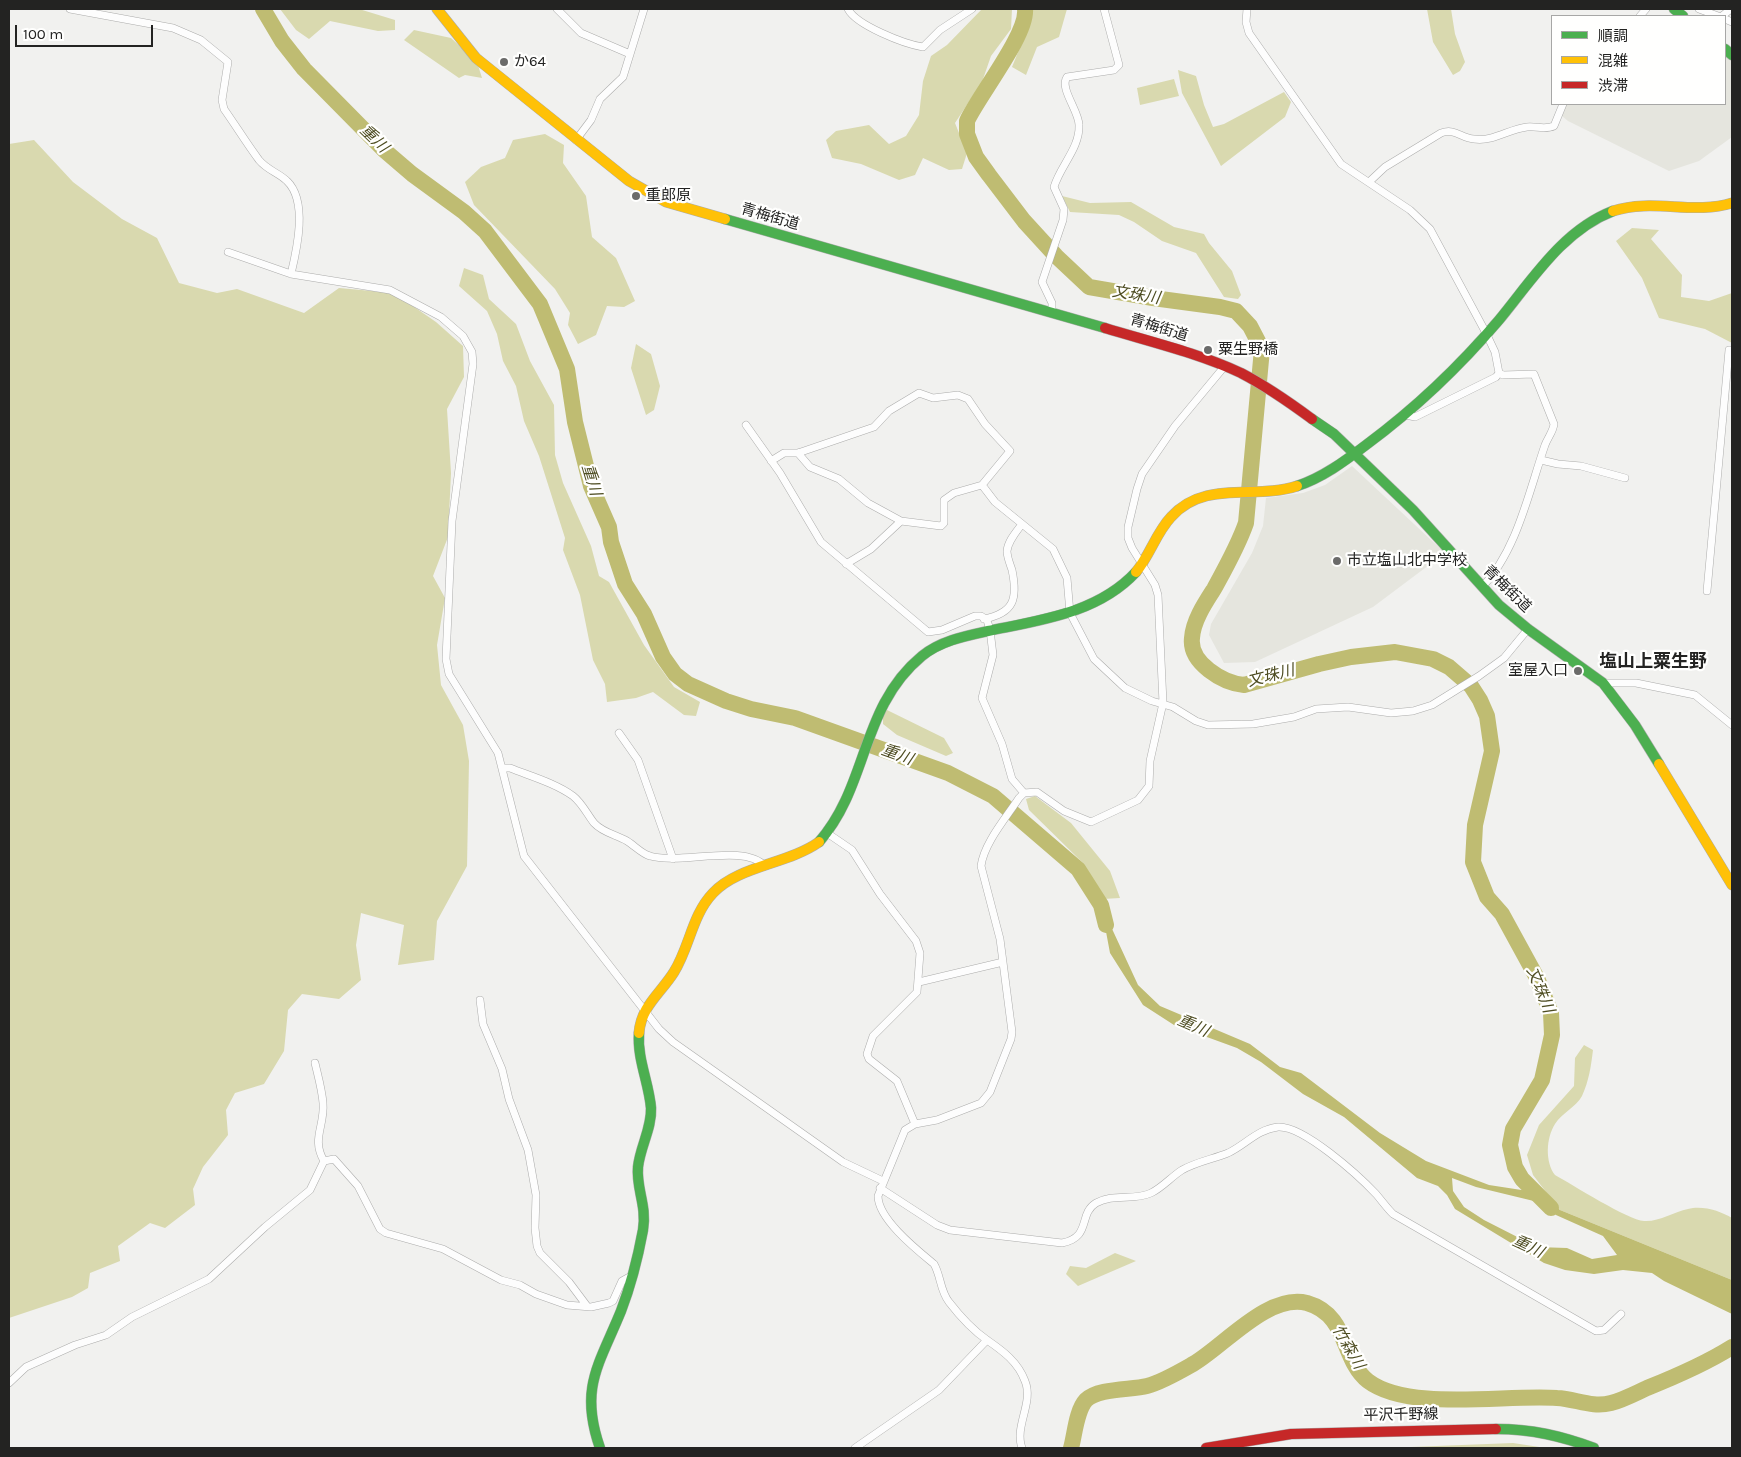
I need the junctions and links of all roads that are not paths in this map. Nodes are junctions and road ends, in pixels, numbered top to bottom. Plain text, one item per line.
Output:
1 (70, 9) edge
2 (437, 9) edge
3 (557, 9) edge
4 (644, 9) edge
5 (848, 9) edge
6 (972, 9) edge
7 (1104, 9) edge
8 (1247, 9) edge
9 (1699, 9) edge
10 (1716, 15) edge
11 (630, 54) junction
12 (1563, 105) edge
13 (576, 140) junction
14 (1369, 182) junction
15 (1732, 203) edge
16 (228, 252) dead end
17 (291, 274) junction
18 (1052, 313) junction
19 (1486, 333) junction
20 (1729, 350) dead end
21 (1224, 367) junction
22 (1498, 373) junction
23 (1406, 415) junction
24 (746, 425) dead end
25 (798, 453) junction
26 (1354, 453) junction
27 (1541, 460) junction
28 (771, 461) junction
29 (1625, 478) dead end
30 (982, 485) junction
31 (901, 521) junction
32 (1022, 524) junction
33 (846, 564) junction
34 (1142, 564) junction
35 (1482, 587) junction
36 (1707, 591) dead end
37 (1070, 613) junction
38 (984, 619) junction
39 (1528, 629) junction
40 (990, 630) junction
41 (1603, 683) junction
42 (1163, 703) junction
43 (1732, 725) edge
44 (620, 733) dead end
45 (504, 768) junction
46 (1022, 796) junction
47 (827, 834) junction
48 (673, 859) junction
49 (765, 866) junction
50 (1732, 885) edge
51 (1003, 962) junction
52 (920, 982) junction
53 (480, 1000) dead end
54 (644, 1011) junction
55 (315, 1063) dead end
56 (915, 1124) junction
57 (324, 1161) junction
58 (881, 1184) junction
59 (631, 1276) junction
60 (587, 1306) junction
61 (1622, 1314) dead end
62 (987, 1340) junction
63 (9, 1383) edge
64 (600, 1448) edge
65 (854, 1448) edge
66 (1022, 1448) edge
67 (1206, 1448) edge
68 (1594, 1448) edge

1 - 17 street
2 - 13 main road, 青梅街道
3 - 11 street
4 - 11 street
5 - 6 street
7 - 18 street
8 - 14 street
9 - 10 street
11 - 13 street
12 - 14 street
13 - 18 main road, 青梅街道
14 - 19 street
15 - 19 main road
16 - 17 street
17 - 45 street
18 - 21 main road, 青梅街道
19 - 22 street
19 - 23 main road
20 - 36 street
21 - 26 main road, 青梅街道
21 - 34 street
22 - 23 street
22 - 27 street
23 - 26 main road
24 - 28 street
25 - 28 street
25 - 30 street
25 - 31 street
26 - 34 main road
26 - 35 main road, 青梅街道
27 - 29 street
27 - 35 street
28 - 33 street
30 - 31 street
30 - 32 street
31 - 33 street
32 - 37 street
32 - 38 street
33 - 38 street
34 - 37 main road
34 - 42 street
35 - 39 main road, 青梅街道
37 - 40 main road
37 - 42 street
38 - 40 street
39 - 41 main road, 青梅街道
39 - 42 street
40 - 46 street
40 - 47 main road
41 - 43 street
41 - 50 main road, 青梅街道
42 - 46 street
44 - 48 street
45 - 48 street
45 - 54 street
46 - 51 street
47 - 49 main road
47 - 52 street
48 - 49 street
49 - 54 main road
51 - 52 street
51 - 56 street
52 - 56 street
53 - 60 street
54 - 58 street
54 - 59 main road
55 - 57 street
56 - 58 street
57 - 60 street
57 - 63 street
58 - 61 street
58 - 62 street
59 - 60 street
59 - 64 main road
62 - 65 street
62 - 66 street
67 - 68 main road, 平沢千野線

